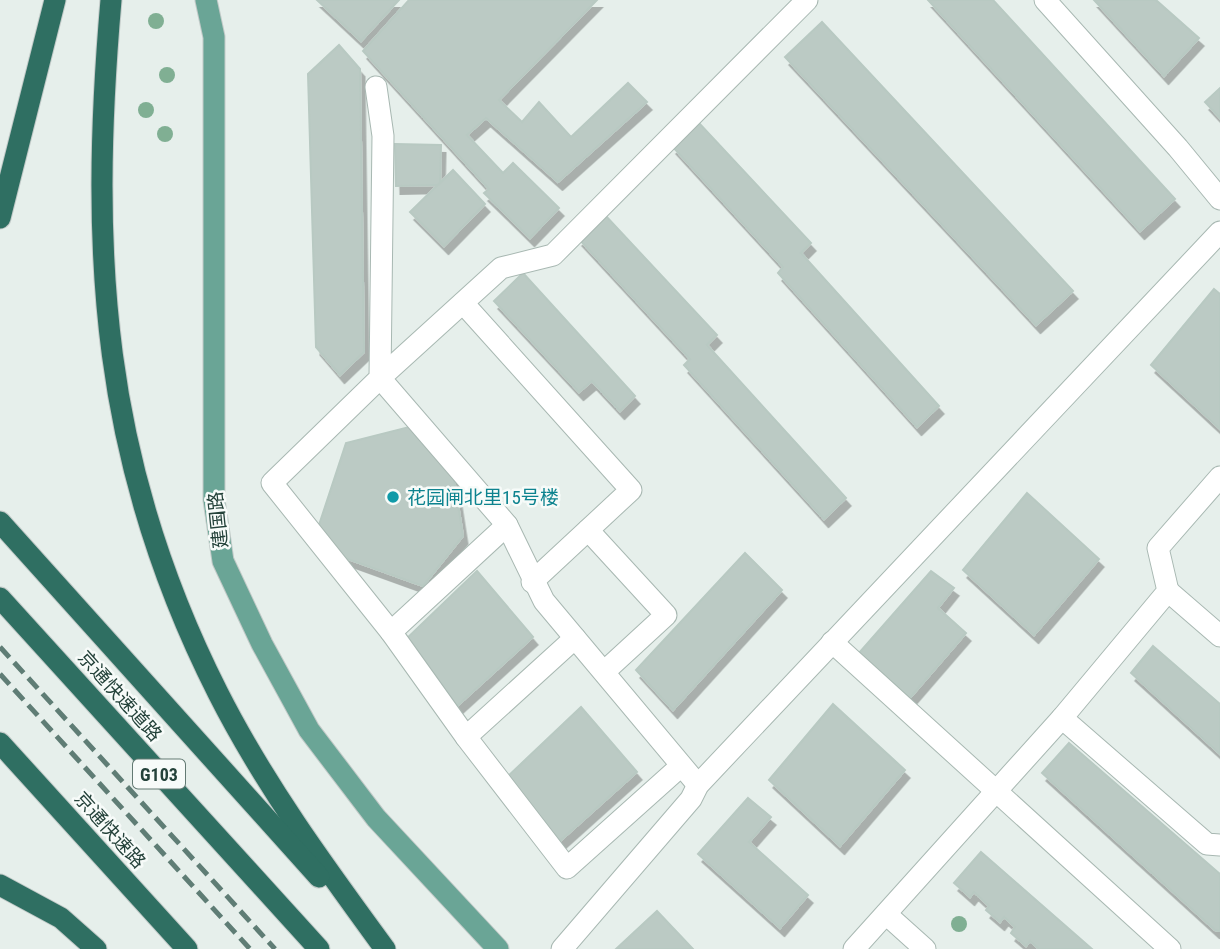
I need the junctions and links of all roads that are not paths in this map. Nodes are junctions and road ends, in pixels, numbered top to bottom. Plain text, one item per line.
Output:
1 (55, 0) edge
2 (111, 0) edge
3 (206, 0) edge
4 (807, 0) edge
5 (1045, 0) edge
6 (376, 87) dead end
7 (1220, 199) edge
8 (0, 218) edge
9 (1220, 232) edge
10 (463, 303) junction
11 (380, 378) junction
12 (1220, 477) edge
13 (0, 522) edge
14 (507, 525) junction
15 (588, 530) junction
16 (532, 582) junction
17 (1168, 591) junction
18 (0, 598) edge
19 (391, 632) junction
20 (1220, 636) edge
21 (575, 638) junction
22 (832, 642) junction
23 (604, 672) junction
24 (1062, 718) junction
25 (466, 737) junction
26 (0, 743) edge
27 (681, 766) junction
28 (698, 785) junction
29 (996, 792) junction
30 (1220, 845) edge
31 (0, 885) edge
32 (886, 914) junction
33 (96, 949) edge
34 (187, 949) edge
35 (319, 949) edge
36 (385, 949) edge
37 (498, 949) edge
38 (562, 949) edge
39 (855, 949) edge
40 (925, 949) edge
41 (1170, 949) edge

1 - 8 highway
2 - 36 highway
3 - 37 main road, 建国路
4 - 10 street
5 - 7 street
6 - 11 street
9 - 22 street
10 - 11 street
10 - 15 street
11 - 14 street
11 - 19 street
12 - 17 street
13 - 36 highway
14 - 16 street
14 - 19 street
15 - 16 street
15 - 23 street
16 - 21 street
17 - 20 street
17 - 24 street
18 - 35 highway, 京通快速道路 / G103
19 - 25 street
21 - 23 street
21 - 25 street
22 - 28 street
22 - 29 street
23 - 27 street
24 - 29 street
24 - 30 street
25 - 27 street
26 - 34 highway, 京通快速路
27 - 28 street
28 - 38 street
29 - 32 street
29 - 41 street
31 - 33 highway
32 - 39 street
32 - 40 street

